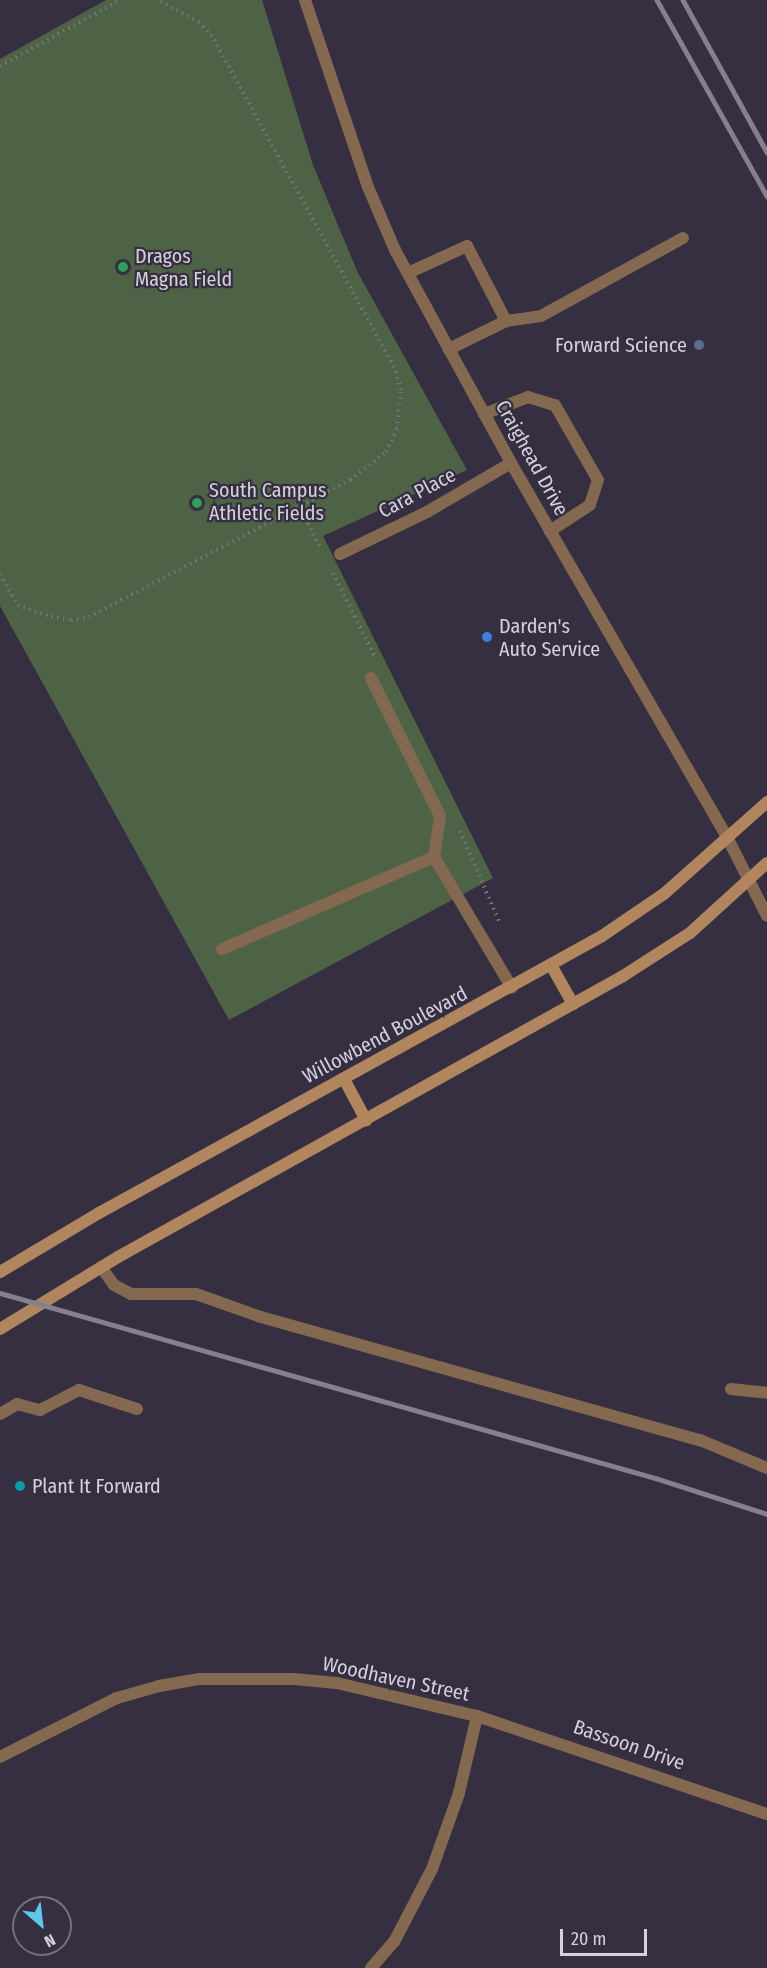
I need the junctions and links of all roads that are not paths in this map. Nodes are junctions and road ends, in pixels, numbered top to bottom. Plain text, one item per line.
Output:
1 (305, 0) edge
2 (683, 238) dead end
3 (408, 273) junction
4 (506, 321) junction
5 (449, 349) junction
6 (484, 414) junction
7 (511, 463) junction
8 (550, 531) junction
9 (340, 554) dead end
10 (371, 678) dead end
11 (767, 802) edge
12 (728, 838) junction
13 (434, 857) junction
14 (767, 863) edge
15 (748, 881) junction
16 (767, 916) edge
17 (222, 949) dead end
18 (550, 965) junction
19 (512, 988) junction
20 (573, 1004) junction
21 (344, 1079) junction
22 (366, 1120) junction
23 (101, 1267) junction
24 (0, 1272) edge
25 (0, 1329) edge
26 (731, 1389) dead end
27 (767, 1393) edge
28 (137, 1409) dead end
29 (0, 1414) edge
30 (767, 1468) edge
31 (477, 1716) junction
32 (0, 1757) edge
33 (767, 1814) edge
34 (371, 1968) edge

1 - 3 street, Craighead Drive
2 - 4 street
3 - 4 street
3 - 5 street, Craighead Drive
4 - 5 street
5 - 6 street, Craighead Drive
6 - 7 street, Craighead Drive
6 - 8 street
7 - 8 street, Craighead Drive
7 - 9 street, Cara Place
8 - 12 street, Craighead Drive
10 - 13 street
11 - 12 main road, Willowbend Boulevard
12 - 15 street, Craighead Drive
12 - 18 main road, Willowbend Boulevard
13 - 17 street
13 - 19 street
14 - 15 main road
15 - 16 street, Craighead Drive
15 - 20 main road
18 - 19 main road, Willowbend Boulevard
18 - 20 main road
19 - 21 main road, Willowbend Boulevard
20 - 22 main road
21 - 22 main road
21 - 24 main road, Willowbend Boulevard
22 - 23 main road
23 - 25 main road
23 - 30 street
26 - 27 street
28 - 29 street
31 - 32 street, Woodhaven Street
31 - 33 street, Bassoon Drive
31 - 34 street

